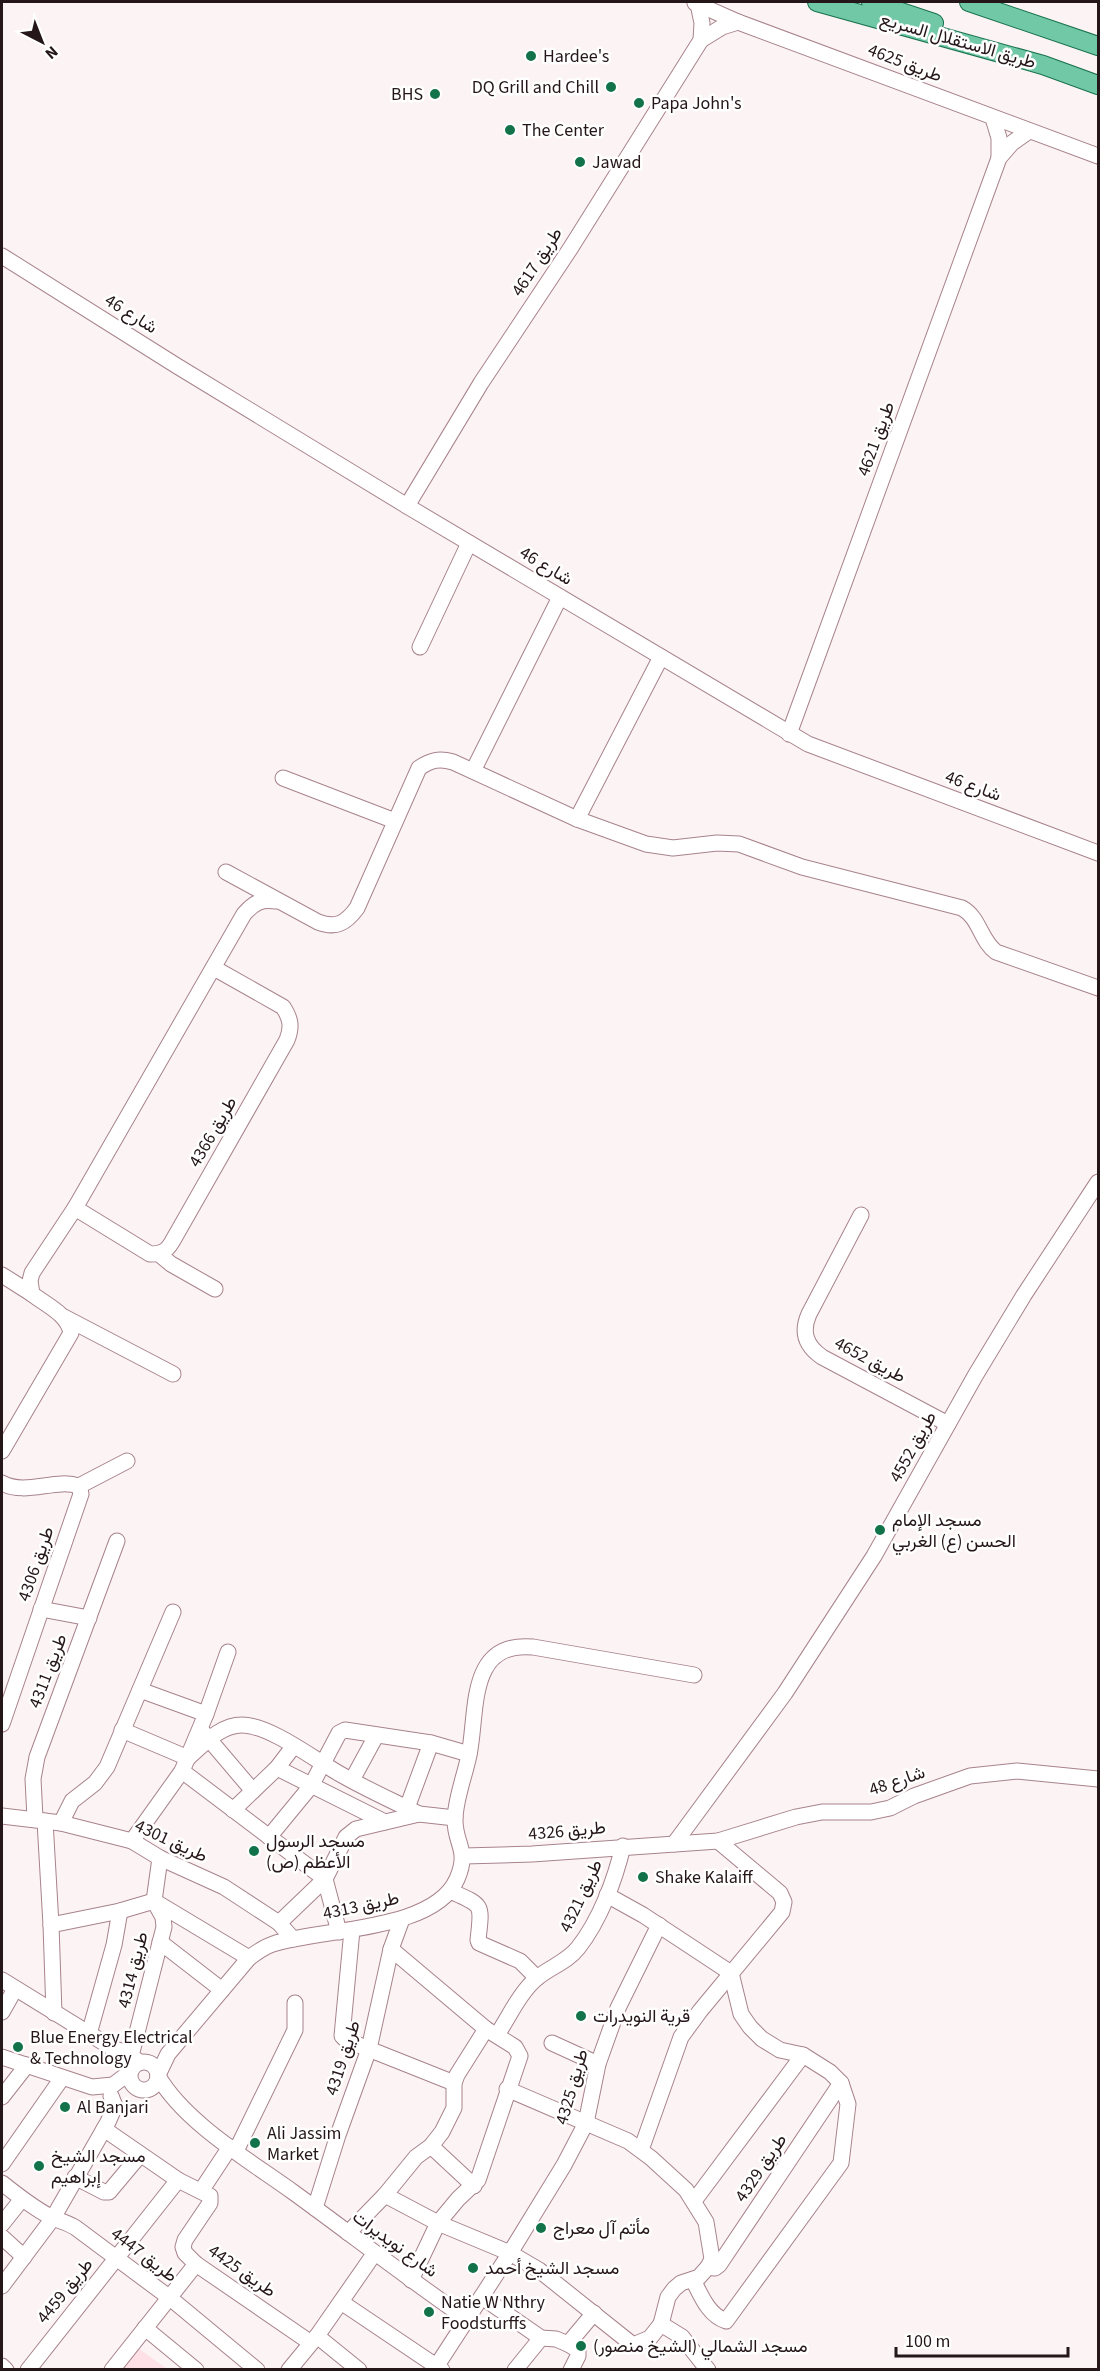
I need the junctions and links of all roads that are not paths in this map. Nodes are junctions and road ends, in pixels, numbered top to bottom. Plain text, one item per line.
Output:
1 (817, 2) edge
2 (871, 2) edge
3 (969, 2) edge
4 (694, 3) edge
5 (738, 22) junction
6 (701, 40) junction
7 (1098, 46) edge
8 (1044, 66) junction
9 (1098, 85) edge
10 (993, 118) junction
11 (1029, 131) junction
12 (1098, 156) edge
13 (999, 158) junction
14 (2, 256) edge
15 (407, 506) junction
16 (469, 543) junction
17 (560, 597) junction
18 (420, 647) dead end
19 (661, 657) junction
20 (789, 734) junction
21 (473, 771) junction
22 (283, 778) dead end
23 (577, 819) junction
24 (395, 821) junction
25 (1098, 853) edge
26 (226, 872) dead end
27 (279, 901) junction
28 (214, 968) junction
29 (1098, 988) edge
30 (1098, 1182) edge
31 (75, 1208) junction
32 (861, 1215) dead end
33 (159, 1254) junction
34 (2, 1275) edge
35 (215, 1289) dead end
36 (32, 1294) junction
37 (64, 1317) junction
38 (173, 1374) dead end
39 (948, 1424) junction
40 (6, 1432) edge
41 (2, 1451) edge
42 (127, 1461) dead end
43 (2, 1484) edge
44 (80, 1486) junction
45 (117, 1540) dead end
46 (41, 1610) junction
47 (173, 1612) dead end
48 (89, 1618) junction
49 (228, 1652) dead end
50 (694, 1675) dead end
51 (8, 1683) edge
52 (140, 1690) junction
53 (206, 1714) junction
54 (2, 1724) edge
55 (122, 1730) junction
56 (204, 1734) junction
57 (376, 1736) junction
58 (431, 1743) junction
59 (294, 1747) junction
60 (469, 1754) junction
61 (185, 1764) junction
62 (323, 1764) junction
63 (277, 1768) junction
64 (1098, 1779) edge
65 (352, 1780) junction
66 (311, 1786) junction
67 (253, 1791) junction
68 (233, 1810) junction
69 (413, 1811) junction
70 (2, 1816) edge
71 (455, 1818) junction
72 (40, 1820) junction
73 (385, 1822) junction
74 (62, 1823) junction
75 (269, 1837) junction
76 (132, 1841) junction
77 (718, 1841) junction
78 (674, 1844) junction
79 (623, 1846) junction
80 (464, 1856) junction
81 (160, 1858) junction
82 (325, 1879) junction
83 (450, 1891) junction
84 (607, 1895) junction
85 (154, 1901) junction
86 (120, 1911) junction
87 (402, 1919) junction
88 (279, 1923) junction
89 (51, 1925) junction
90 (659, 1925) junction
91 (345, 1931) junction
92 (294, 1939) junction
93 (160, 1942) junction
94 (391, 1949) junction
95 (249, 1958) junction
96 (731, 1973) junction
97 (537, 1978) junction
98 (2, 1980) edge
99 (15, 1989) junction
100 (222, 1990) junction
101 (295, 2003) dead end
102 (2, 2012) edge
103 (54, 2013) junction
104 (492, 2032) junction
105 (89, 2034) junction
106 (552, 2043) dead end
107 (173, 2048) junction
108 (369, 2049) junction
109 (803, 2055) junction
110 (2, 2057) edge
111 (598, 2064) junction
112 (27, 2065) junction
113 (135, 2065) junction
114 (158, 2076) junction
115 (62, 2078) junction
116 (454, 2083) junction
117 (841, 2083) junction
118 (92, 2087) junction
119 (507, 2089) junction
120 (141, 2090) junction
121 (111, 2096) junction
122 (2, 2097) edge
123 (179, 2105) junction
124 (586, 2123) junction
125 (104, 2129) junction
126 (7, 2145) edge
127 (431, 2146) junction
128 (233, 2149) junction
129 (641, 2150) junction
130 (140, 2155) junction
131 (2, 2164) edge
132 (75, 2177) junction
133 (178, 2180) junction
134 (2, 2183) edge
135 (474, 2186) junction
136 (201, 2191) junction
137 (385, 2195) junction
138 (22, 2199) junction
139 (694, 2201) junction
140 (315, 2208) junction
141 (53, 2218) junction
142 (438, 2223) junction
143 (2, 2224) edge
144 (348, 2233) junction
145 (2, 2237) edge
146 (510, 2253) junction
147 (374, 2254) junction
148 (24, 2256) junction
149 (116, 2259) junction
150 (196, 2264) junction
151 (702, 2273) junction
152 (411, 2280) junction
153 (2, 2286) edge
154 (482, 2296) junction
155 (170, 2298) junction
156 (341, 2302) junction
157 (594, 2313) junction
158 (466, 2319) junction
159 (661, 2324) junction
160 (146, 2328) junction
161 (541, 2338) junction
162 (314, 2340) junction
163 (568, 2344) junction
164 (2, 2366) edge
165 (438, 2368) edge
166 (518, 2369) edge
167 (6, 2370) edge
168 (27, 2370) edge
169 (112, 2370) edge
170 (196, 2370) edge
171 (257, 2370) edge
172 (289, 2370) edge
173 (358, 2370) edge
174 (571, 2370) edge
175 (708, 2370) edge

1 - 8 main road, طريق الاستقلال السريع
2 - 8 main road
3 - 7 main road, طريق الاستقلال السريع
4 - 5 street, طريق 4625
4 - 6 street
5 - 6 street, طريق 4617
5 - 10 street, طريق 4625
6 - 15 street, طريق 4617
8 - 9 main road, طريق الاستقلال السريع
10 - 11 street, طريق 4625
10 - 13 street, طريق 4621
11 - 12 street, طريق 4625
11 - 13 street, طريق 4621
13 - 20 street, طريق 4621
14 - 15 street, شارع 46
15 - 16 street, شارع 46
16 - 17 street, شارع 46
16 - 18 street
17 - 19 street, شارع 46
17 - 21 street
19 - 20 street, شارع 46
19 - 23 street
20 - 25 street, شارع 46
21 - 23 street
21 - 24 street
22 - 24 street
23 - 29 street
24 - 27 street
26 - 27 street
27 - 28 street
28 - 31 street
28 - 33 street, طريق 4366
30 - 39 street, طريق 4552
31 - 33 street
31 - 36 street
32 - 39 street, طريق 4652
33 - 35 street
34 - 36 street
36 - 37 street
37 - 38 street
37 - 40 street
39 - 78 street, طريق 4552
40 - 41 street
42 - 44 street
43 - 44 street
44 - 46 street, طريق 4306
45 - 48 street, طريق 4311
46 - 48 street
46 - 51 street, طريق 4306
47 - 52 street
48 - 72 street, طريق 4311
49 - 53 street
50 - 60 street
51 - 54 street, طريق 4306
52 - 53 street
52 - 55 street
53 - 56 street
55 - 61 street
55 - 74 street
56 - 59 street
56 - 61 street
56 - 67 street
57 - 58 street
57 - 62 street
57 - 65 street
58 - 60 street
58 - 69 street
59 - 62 street
59 - 63 street
60 - 71 street
61 - 68 street
61 - 76 street
62 - 65 street
62 - 66 street
63 - 66 street
63 - 67 street
64 - 77 street, شارع 48
65 - 69 street
66 - 73 street
66 - 75 street
67 - 68 street
68 - 75 street
69 - 71 street
69 - 73 street
70 - 72 street, طريق 4301
71 - 80 street
72 - 74 street, طريق 4301
72 - 89 street, طريق 4311
73 - 82 street
74 - 76 street, طريق 4301
75 - 82 street
76 - 81 street, طريق 4301
77 - 78 street, شارع 48
77 - 96 street
78 - 79 street, طريق 4326
79 - 80 street, طريق 4326
79 - 84 street, طريق 4321
80 - 83 street
81 - 85 street, طريق 4314
81 - 88 street, طريق 4301
82 - 88 street
82 - 91 street
83 - 87 street, طريق 4313
83 - 97 street
84 - 90 street
84 - 97 street, طريق 4321
85 - 86 street
85 - 93 street, طريق 4314
85 - 95 street
86 - 89 street
86 - 105 street
87 - 91 street, طريق 4313
87 - 94 street, طريق 4319
88 - 92 street, طريق 4301
89 - 103 street, طريق 4311
90 - 96 street
90 - 111 street, طريق 4325
91 - 92 street, طريق 4313
91 - 108 street
92 - 95 street, طريق 4313
93 - 100 street
93 - 113 street, طريق 4314
94 - 104 street
94 - 108 street, طريق 4319
95 - 100 street, طريق 4313
96 - 109 street
96 - 129 street
97 - 104 street, طريق 4321
98 - 99 street
99 - 102 street
99 - 103 street
100 - 107 street, طريق 4313
101 - 128 street
103 - 105 street
104 - 116 street, طريق 4321
104 - 119 street
105 - 113 street
106 - 111 street
107 - 113 street, طريق 4313
107 - 114 street, طريق 4313
108 - 116 street
108 - 140 street, طريق 4319
109 - 117 street
109 - 139 street
110 - 112 street
111 - 124 street, طريق 4325
112 - 115 street
112 - 122 street
113 - 114 street
113 - 118 street
113 - 120 street
114 - 120 street
114 - 123 street, شارع نويديرات
115 - 118 street
115 - 126 street
116 - 127 street
117 - 151 street, طريق 4329
117 - 151 street
118 - 121 street
119 - 124 street
119 - 135 street
120 - 121 street
120 - 123 street, شارع نويديرات
121 - 125 street
123 - 128 street, شارع نويديرات
124 - 129 street
124 - 146 street, طريق 4325
125 - 130 street
125 - 132 street
126 - 131 street
127 - 135 street
127 - 137 street
128 - 136 street
128 - 140 street, شارع نويديرات
129 - 139 street
130 - 132 street
130 - 133 street
132 - 141 street
133 - 136 street
133 - 149 street, طريق 4459
134 - 138 street, طريق 4447
135 - 142 street
136 - 150 street, طريق 4425
137 - 142 street
137 - 144 street
138 - 141 street, طريق 4447
138 - 143 street
139 - 151 street
140 - 144 street, شارع نويديرات
141 - 148 street
141 - 149 street, طريق 4447
142 - 146 street
142 - 152 street
144 - 147 street, شارع نويديرات
145 - 148 street
146 - 154 street
146 - 157 street
147 - 152 street, شارع نويديرات
147 - 156 street
148 - 153 street
149 - 155 street, طريق 4447
149 - 168 street, طريق 4459
150 - 155 street
150 - 162 street, طريق 4425
151 - 159 street, طريق 4329
152 - 158 street, شارع نويديرات
154 - 158 street
154 - 161 street
155 - 160 street
155 - 171 street, طريق 4447
156 - 162 street
156 - 165 street
157 - 159 street
157 - 163 street
158 - 165 street
159 - 175 street
160 - 169 street
160 - 170 street
161 - 163 street
161 - 166 street
162 - 172 street
162 - 173 street, طريق 4425
163 - 174 street
164 - 167 street

